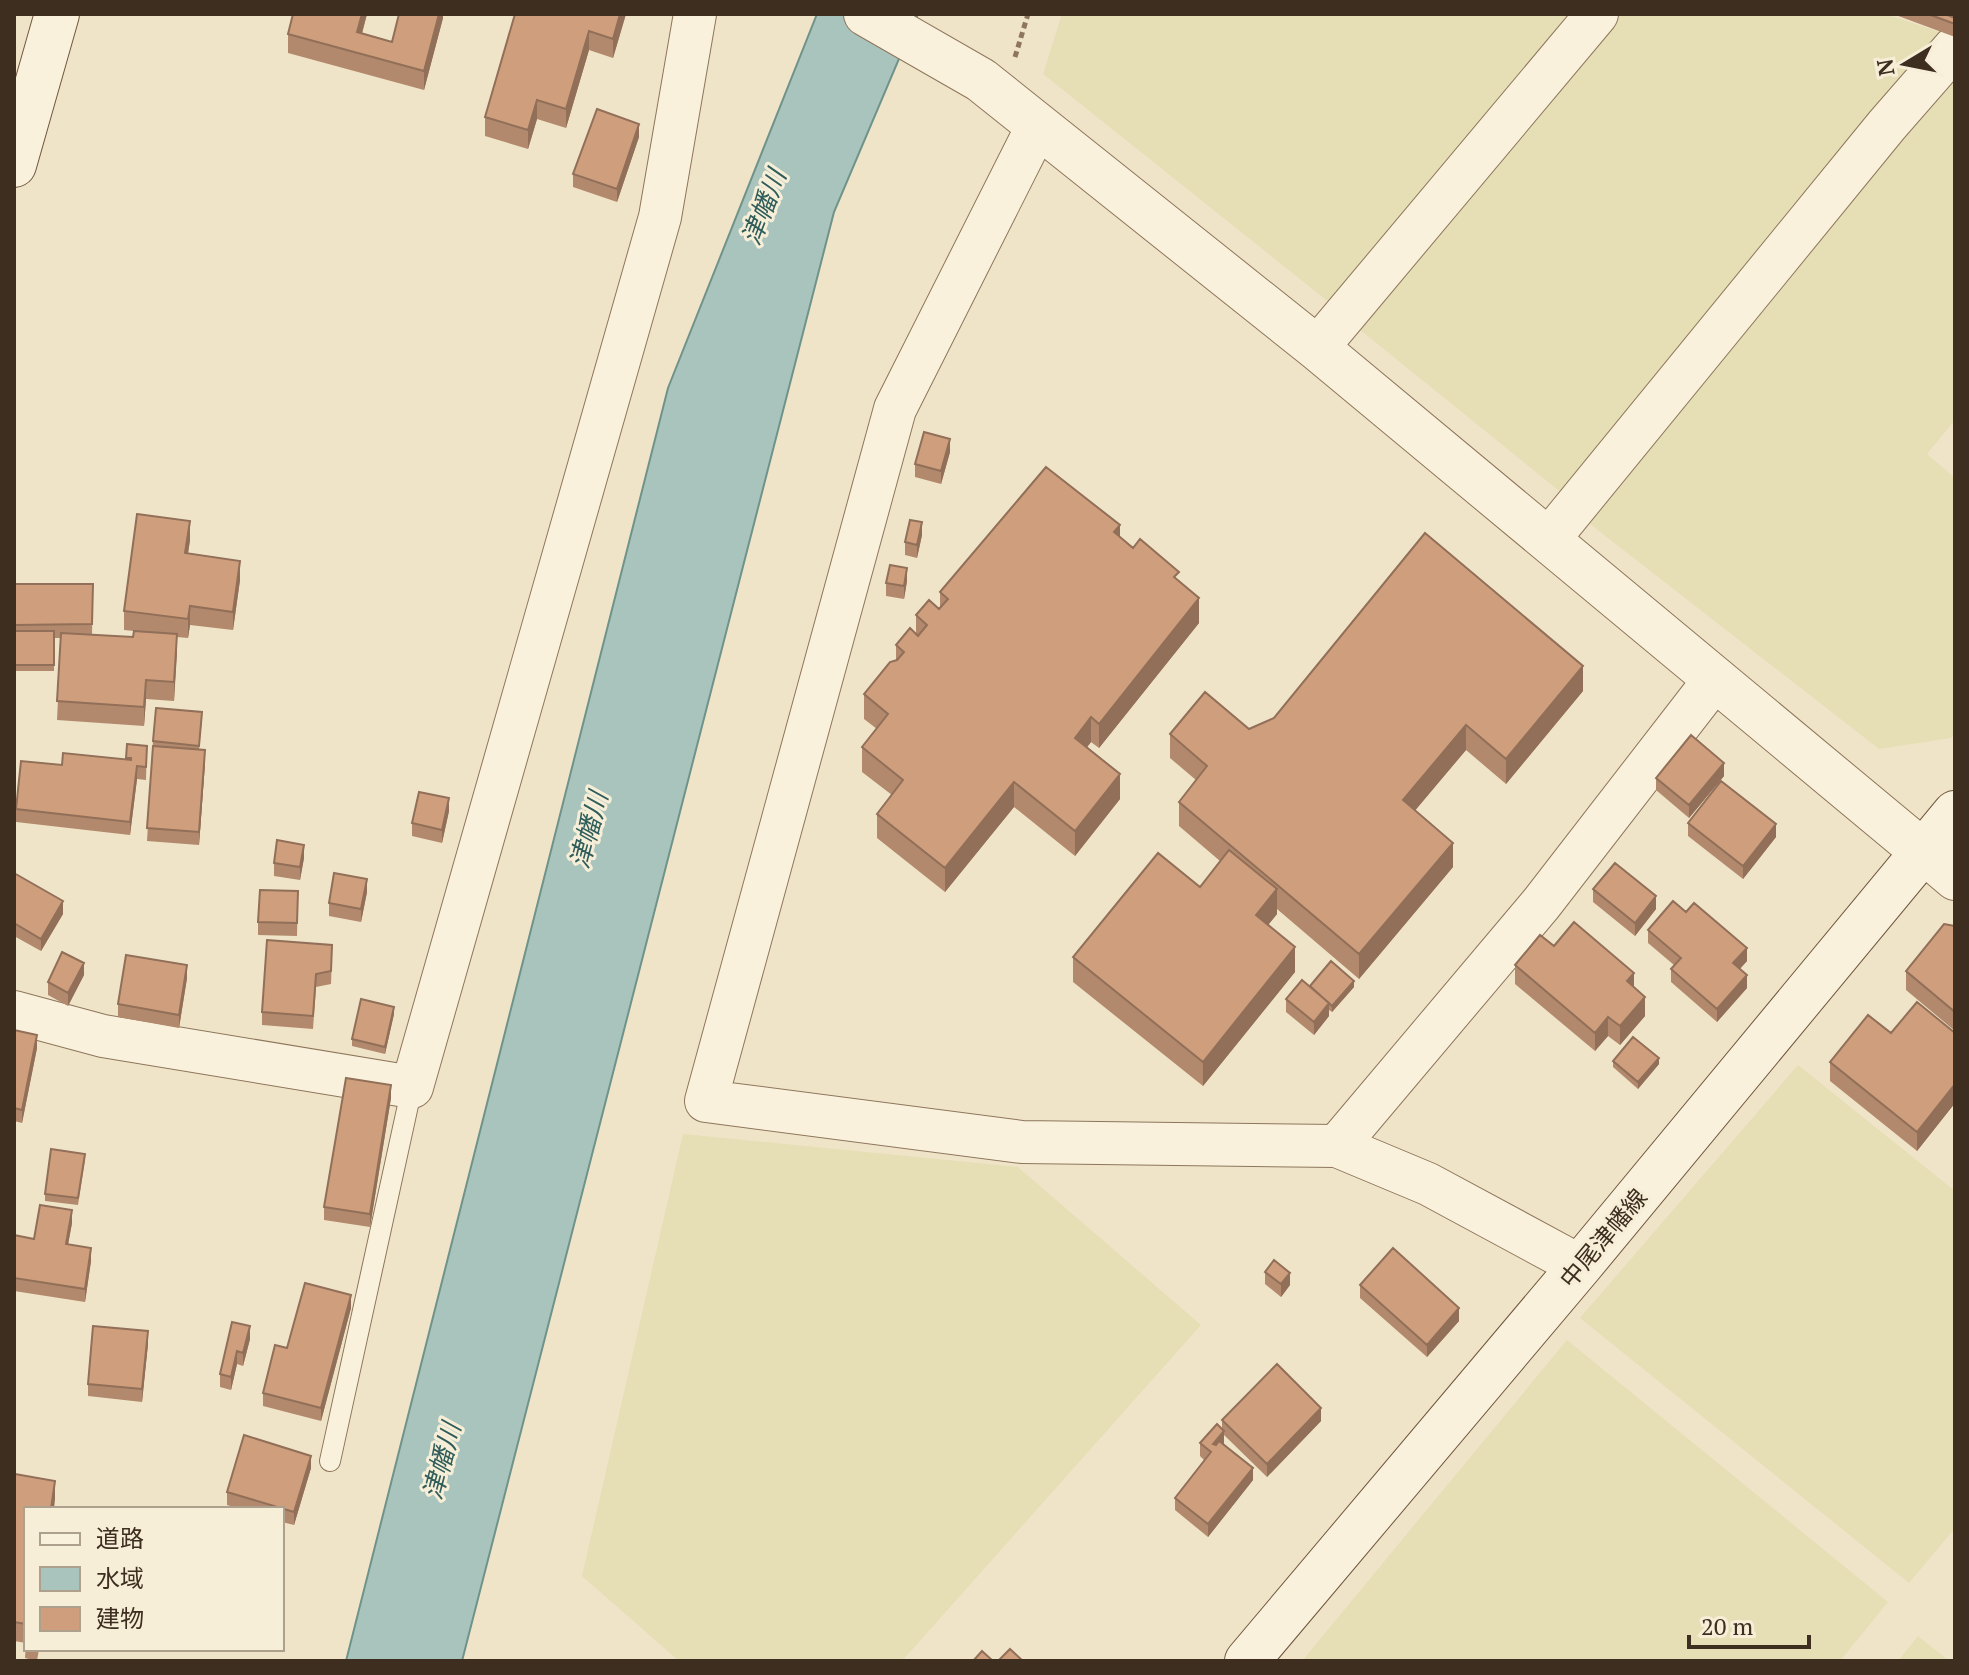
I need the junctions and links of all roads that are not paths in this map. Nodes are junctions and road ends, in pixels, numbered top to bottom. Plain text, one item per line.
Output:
1 (57, 14) edge
2 (695, 14) edge
3 (866, 14) edge
4 (1597, 14) edge
5 (1955, 47) edge
6 (1038, 125) junction
7 (14, 165) edge
8 (1317, 348) junction
9 (1548, 540) junction
10 (1715, 679) junction
11 (1955, 813) edge
12 (1922, 851) junction
13 (1955, 879) edge
14 (14, 1012) edge
15 (412, 1087) junction
16 (1337, 1146) junction
17 (1580, 1266) junction
18 (330, 1461) dead end
19 (1247, 1661) edge

1 - 7 street
2 - 15 street
3 - 6 street
4 - 8 street
5 - 9 street
6 - 8 street
6 - 16 street
8 - 9 street
9 - 10 street
10 - 12 street
10 - 16 street
11 - 12 street, 中尾津幡線
12 - 13 street
12 - 17 street, 中尾津幡線
14 - 15 street
15 - 18 lane
16 - 17 street
17 - 19 street, 中尾津幡線

